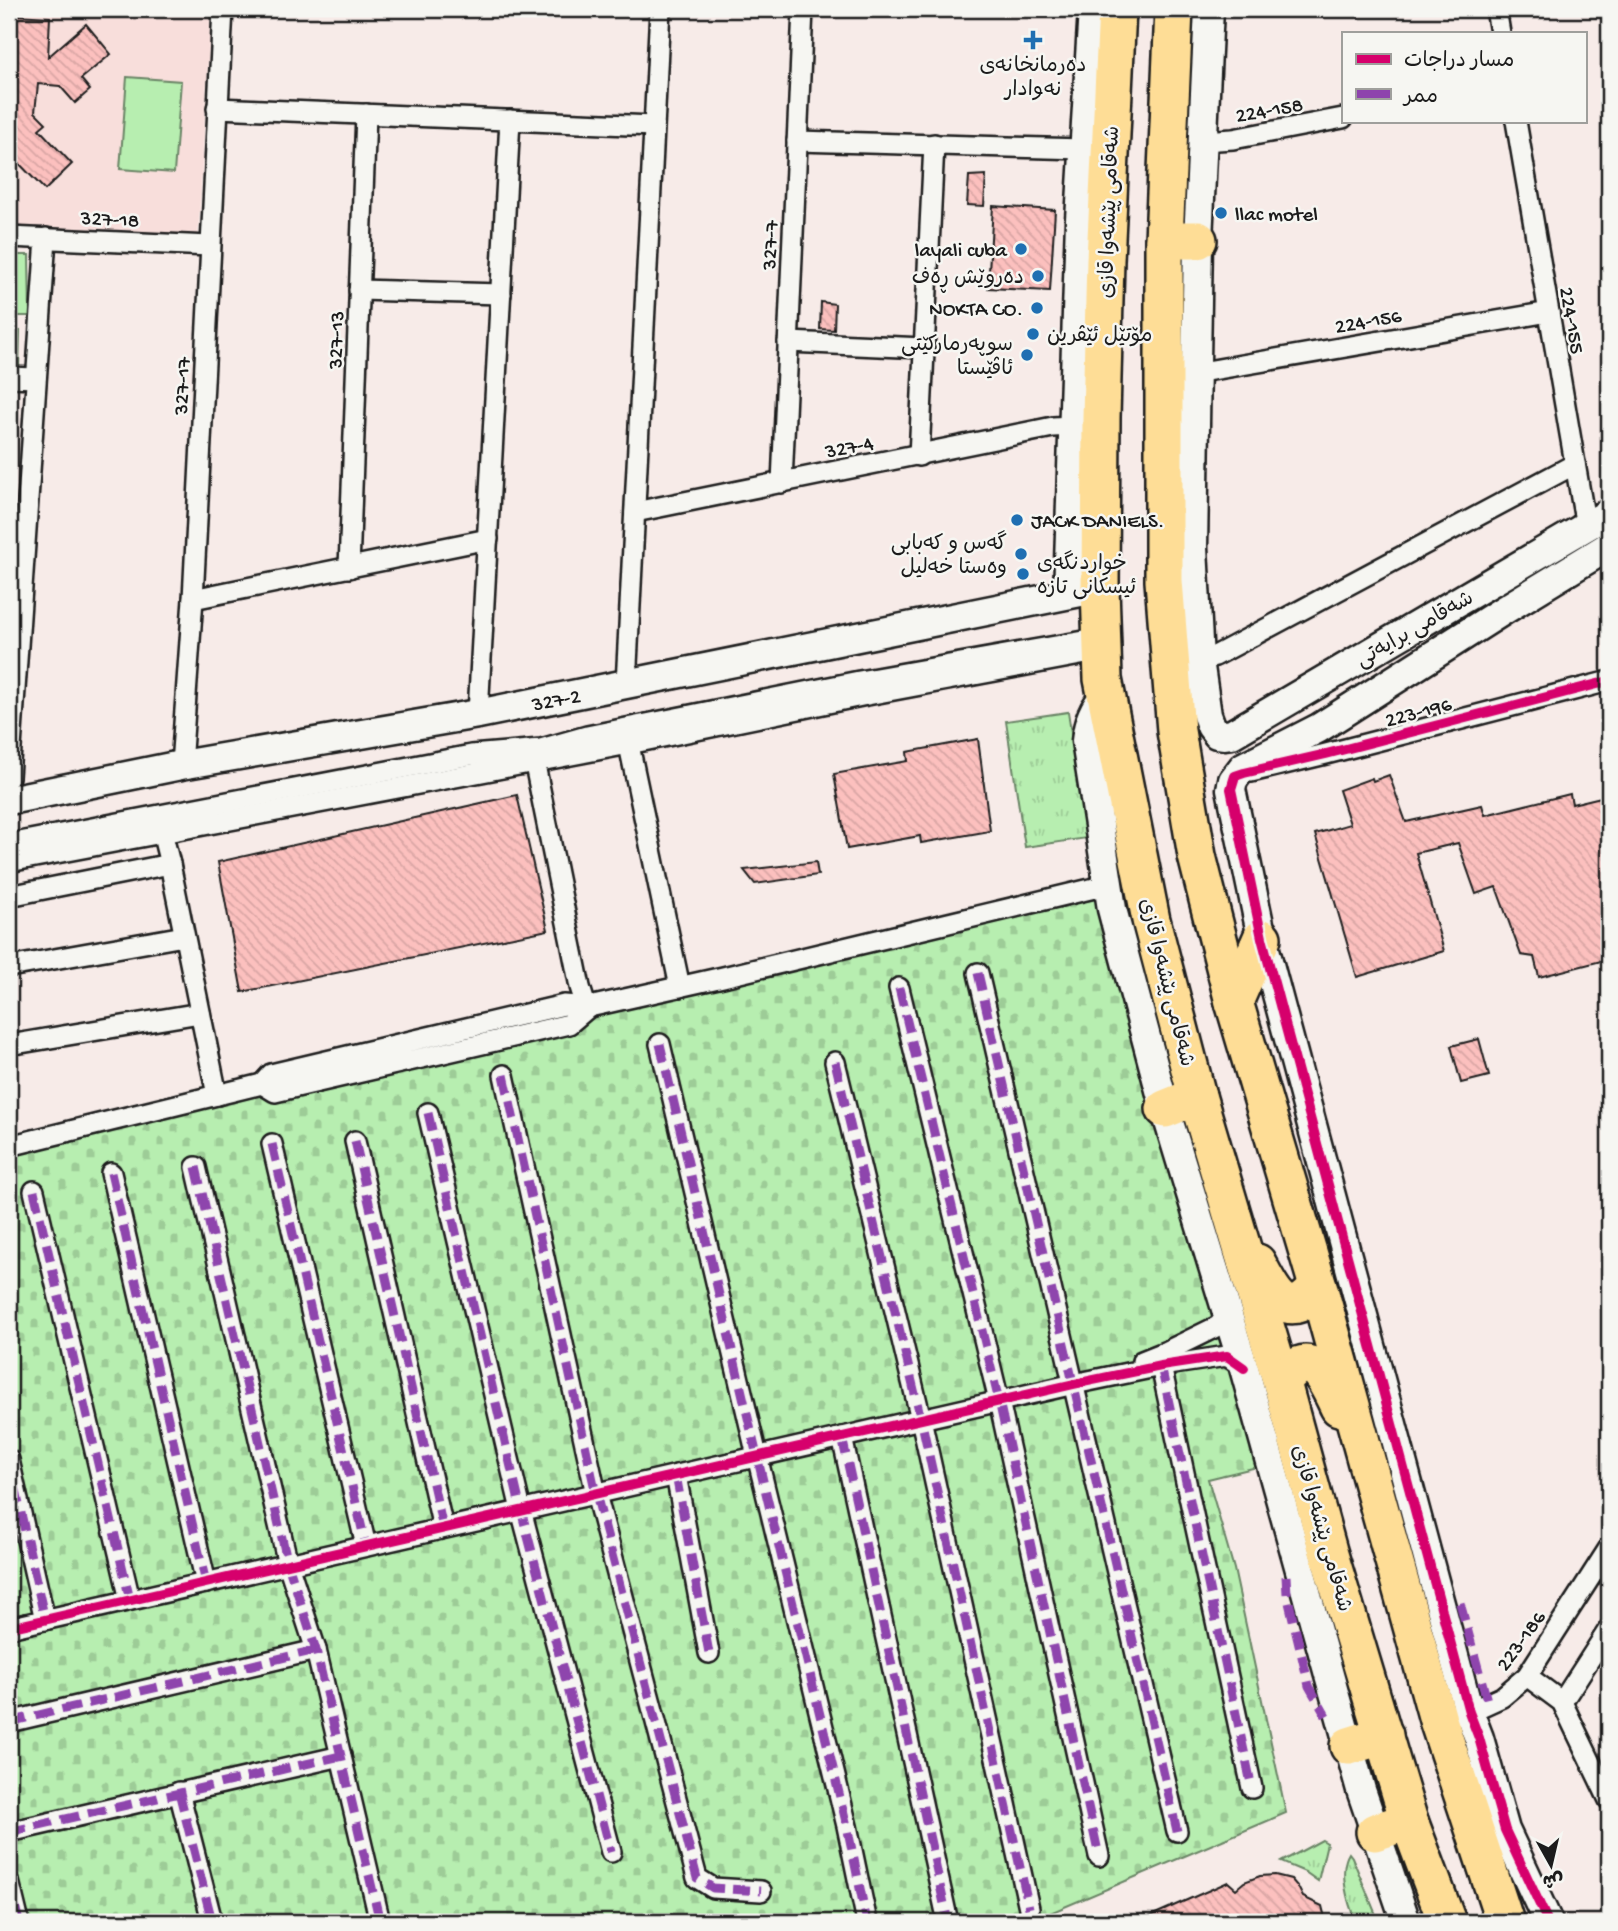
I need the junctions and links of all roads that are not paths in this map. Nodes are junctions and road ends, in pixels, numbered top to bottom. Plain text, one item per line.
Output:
1 (223, 9) edge
2 (660, 9) edge
3 (803, 9) edge
4 (1093, 9) edge
5 (1117, 9) edge
6 (1174, 9) edge
7 (1209, 9) edge
8 (1496, 9) edge
9 (1500, 32) edge
10 (217, 108) junction
11 (366, 114) junction
12 (1342, 118) edge
13 (510, 120) junction
14 (1516, 122) edge
15 (654, 126) junction
16 (797, 141) junction
17 (1202, 141) junction
18 (934, 144) junction
19 (1084, 149) junction
20 (1080, 219) junction
21 (9, 237) edge
22 (46, 238) junction
23 (1181, 240) junction
24 (210, 246) junction
25 (1105, 260) junction
26 (359, 290) junction
27 (501, 294) junction
28 (1549, 313) junction
29 (788, 342) junction
30 (924, 348) junction
31 (1195, 373) junction
32 (9, 377) edge
33 (36, 378) junction
34 (1072, 426) junction
35 (919, 456) junction
36 (1576, 464) junction
37 (782, 483) junction
38 (635, 512) junction
39 (1598, 520) edge
40 (488, 539) junction
41 (1609, 546) edge
42 (349, 568) junction
43 (1484, 587) junction
44 (1084, 591) junction
45 (194, 599) junction
46 (1504, 610) junction
47 (1102, 644) junction
48 (1184, 660) junction
49 (1609, 681) edge
50 (626, 685) junction
51 (1107, 694) junction
52 (478, 714) junction
53 (627, 736) junction
54 (533, 756) junction
55 (181, 765) junction
56 (1235, 776) junction
57 (9, 778) edge
58 (9, 800) edge
59 (160, 824) junction
60 (9, 844) edge
61 (9, 862) edge
62 (170, 864) junction
63 (1107, 885) junction
64 (9, 896) edge
65 (184, 936) junction
66 (1262, 938) junction
67 (9, 967) edge
68 (978, 973) dead end
69 (680, 987) junction
70 (899, 988) dead end
71 (1234, 1002) junction
72 (589, 1007) junction
73 (200, 1013) junction
74 (660, 1044) dead end
75 (9, 1045) edge
76 (835, 1062) dead end
77 (503, 1075) dead end
78 (217, 1096) junction
79 (1181, 1103) junction
80 (428, 1113) dead end
81 (355, 1141) dead end
82 (272, 1144) dead end
83 (9, 1146) edge
84 (196, 1167) dead end
85 (111, 1173) dead end
86 (34, 1191) dead end
87 (1232, 1212) junction
88 (1318, 1286) junction
89 (1228, 1314) junction
90 (1160, 1366) junction
91 (1244, 1368) junction
92 (1282, 1383) junction
93 (1074, 1384) junction
94 (999, 1401) junction
95 (920, 1419) junction
96 (842, 1437) junction
97 (757, 1457) junction
98 (9, 1460) edge
99 (676, 1475) junction
100 (1372, 1478) junction
101 (596, 1494) junction
102 (521, 1510) junction
103 (443, 1528) junction
104 (366, 1546) junction
105 (1609, 1548) edge
106 (288, 1564) junction
107 (206, 1583) junction
108 (130, 1600) junction
109 (45, 1620) junction
110 (9, 1628) edge
111 (1609, 1629) edge
112 (316, 1650) junction
113 (709, 1653) dead end
114 (1527, 1676) junction
115 (1562, 1702) junction
116 (1454, 1716) junction
117 (9, 1722) edge
118 (1384, 1735) junction
119 (1349, 1746) junction
120 (341, 1756) junction
121 (1252, 1788) dead end
122 (179, 1792) junction
123 (1609, 1800) edge
124 (1409, 1821) junction
125 (1177, 1831) dead end
126 (9, 1832) edge
127 (1375, 1832) junction
128 (611, 1852) dead end
129 (1099, 1856) dead end
130 (9, 1881) edge
131 (761, 1891) dead end
132 (1029, 1908) dead end
133 (15, 1918) edge
134 (212, 1921) edge
135 (380, 1922) edge
136 (867, 1922) edge
137 (948, 1922) edge
138 (1406, 1922) edge
139 (1447, 1922) edge
140 (1505, 1922) edge
141 (1548, 1922) edge

1 - 10 street, 327-17
2 - 15 street
3 - 16 street, 327-7
4 - 19 street
5 - 25 highway, شەقامی پێشەوا قازی
6 - 23 highway
7 - 17 street
8 - 9 street
10 - 11 street
10 - 24 street, 327-17
11 - 13 street
11 - 26 street, 327-13
12 - 17 street, 224-158
13 - 15 street
13 - 27 street
14 - 28 street, 224-155
15 - 38 street
16 - 18 street
16 - 29 street, 327-7
17 - 23 street
18 - 19 street
18 - 30 street
19 - 20 street
20 - 25 highway
20 - 34 street
21 - 22 street, 327-18
22 - 24 street, 327-18
22 - 33 street
23 - 31 street
23 - 48 highway
24 - 45 street, 327-17
25 - 44 highway, شەقامی پێشەوا قازی
26 - 27 street
26 - 42 street, 327-13
27 - 40 street
28 - 31 street, 224-156
28 - 36 street, 224-155
29 - 30 street
29 - 37 street, 327-7
30 - 35 street
31 - 48 street
32 - 33 street
33 - 57 street
34 - 35 street, 327-4
34 - 44 street
35 - 37 street, 327-4
36 - 39 street, 224-155
36 - 48 street
37 - 38 street, 327-4
38 - 50 street
39 - 43 street, شەقامی برایەتی
40 - 42 street
40 - 52 street
41 - 46 street, شەقامی برایەتی
42 - 45 street
43 - 46 street
43 - 48 street, شەقامی برایەتی
44 - 47 highway, شەقامی پێشەوا قازی
44 - 50 street, 327-2
45 - 55 street, 327-17
46 - 56 street, شەقامی برایەتی
47 - 51 highway, شەقامی پێشەوا قازی
47 - 53 street
48 - 71 highway
49 - 56 street, 223-196
50 - 52 street, 327-2
51 - 63 street
51 - 79 highway, شەقامی پێشەوا قازی
52 - 55 street, 327-2
53 - 54 street
53 - 69 street
54 - 59 street
54 - 72 street
55 - 58 street, 327-2
56 - 66 street
59 - 60 street
59 - 61 street
59 - 62 street
62 - 64 street
62 - 65 street
63 - 69 street
63 - 79 street
65 - 67 street
65 - 73 street
66 - 71 highway
66 - 116 street
68 - 93 street
69 - 72 street
70 - 94 street
71 - 88 highway
72 - 78 street
73 - 75 street
73 - 78 street
74 - 97 street
76 - 95 street
77 - 101 street
78 - 83 street
79 - 87 highway, شەقامی پێشەوا قازی
79 - 89 street
80 - 102 street
81 - 103 street
82 - 104 street
84 - 106 street
85 - 107 street
86 - 108 street
87 - 88 highway
87 - 92 highway, شەقامی پێشەوا قازی
88 - 100 highway
89 - 91 street
89 - 93 street
90 - 91 street
90 - 93 street
90 - 121 street
91 - 119 street
92 - 100 highway
92 - 118 highway, شەقامی پێشەوا قازی
93 - 94 street
93 - 125 street
94 - 95 street
94 - 129 street
95 - 96 street
95 - 132 street
96 - 97 street
96 - 137 street
97 - 99 street
97 - 136 street
98 - 109 street
99 - 101 street
99 - 113 street
100 - 116 highway
101 - 102 street
101 - 131 street
102 - 103 street
102 - 128 street
103 - 104 street
104 - 106 street
105 - 114 street, 223-186
106 - 107 street
106 - 112 street
107 - 108 street
108 - 109 street
109 - 110 street
111 - 115 street
112 - 117 street
112 - 120 street
114 - 115 street
114 - 116 street, 223-186
115 - 123 street
116 - 140 highway
116 - 141 street
118 - 119 highway
118 - 124 highway, شەقامی پێشەوا قازی
119 - 127 street
120 - 122 street
120 - 135 street
122 - 126 street
122 - 134 street
124 - 127 highway
124 - 139 highway, شەقامی پێشەوا قازی
127 - 138 street
130 - 133 street

